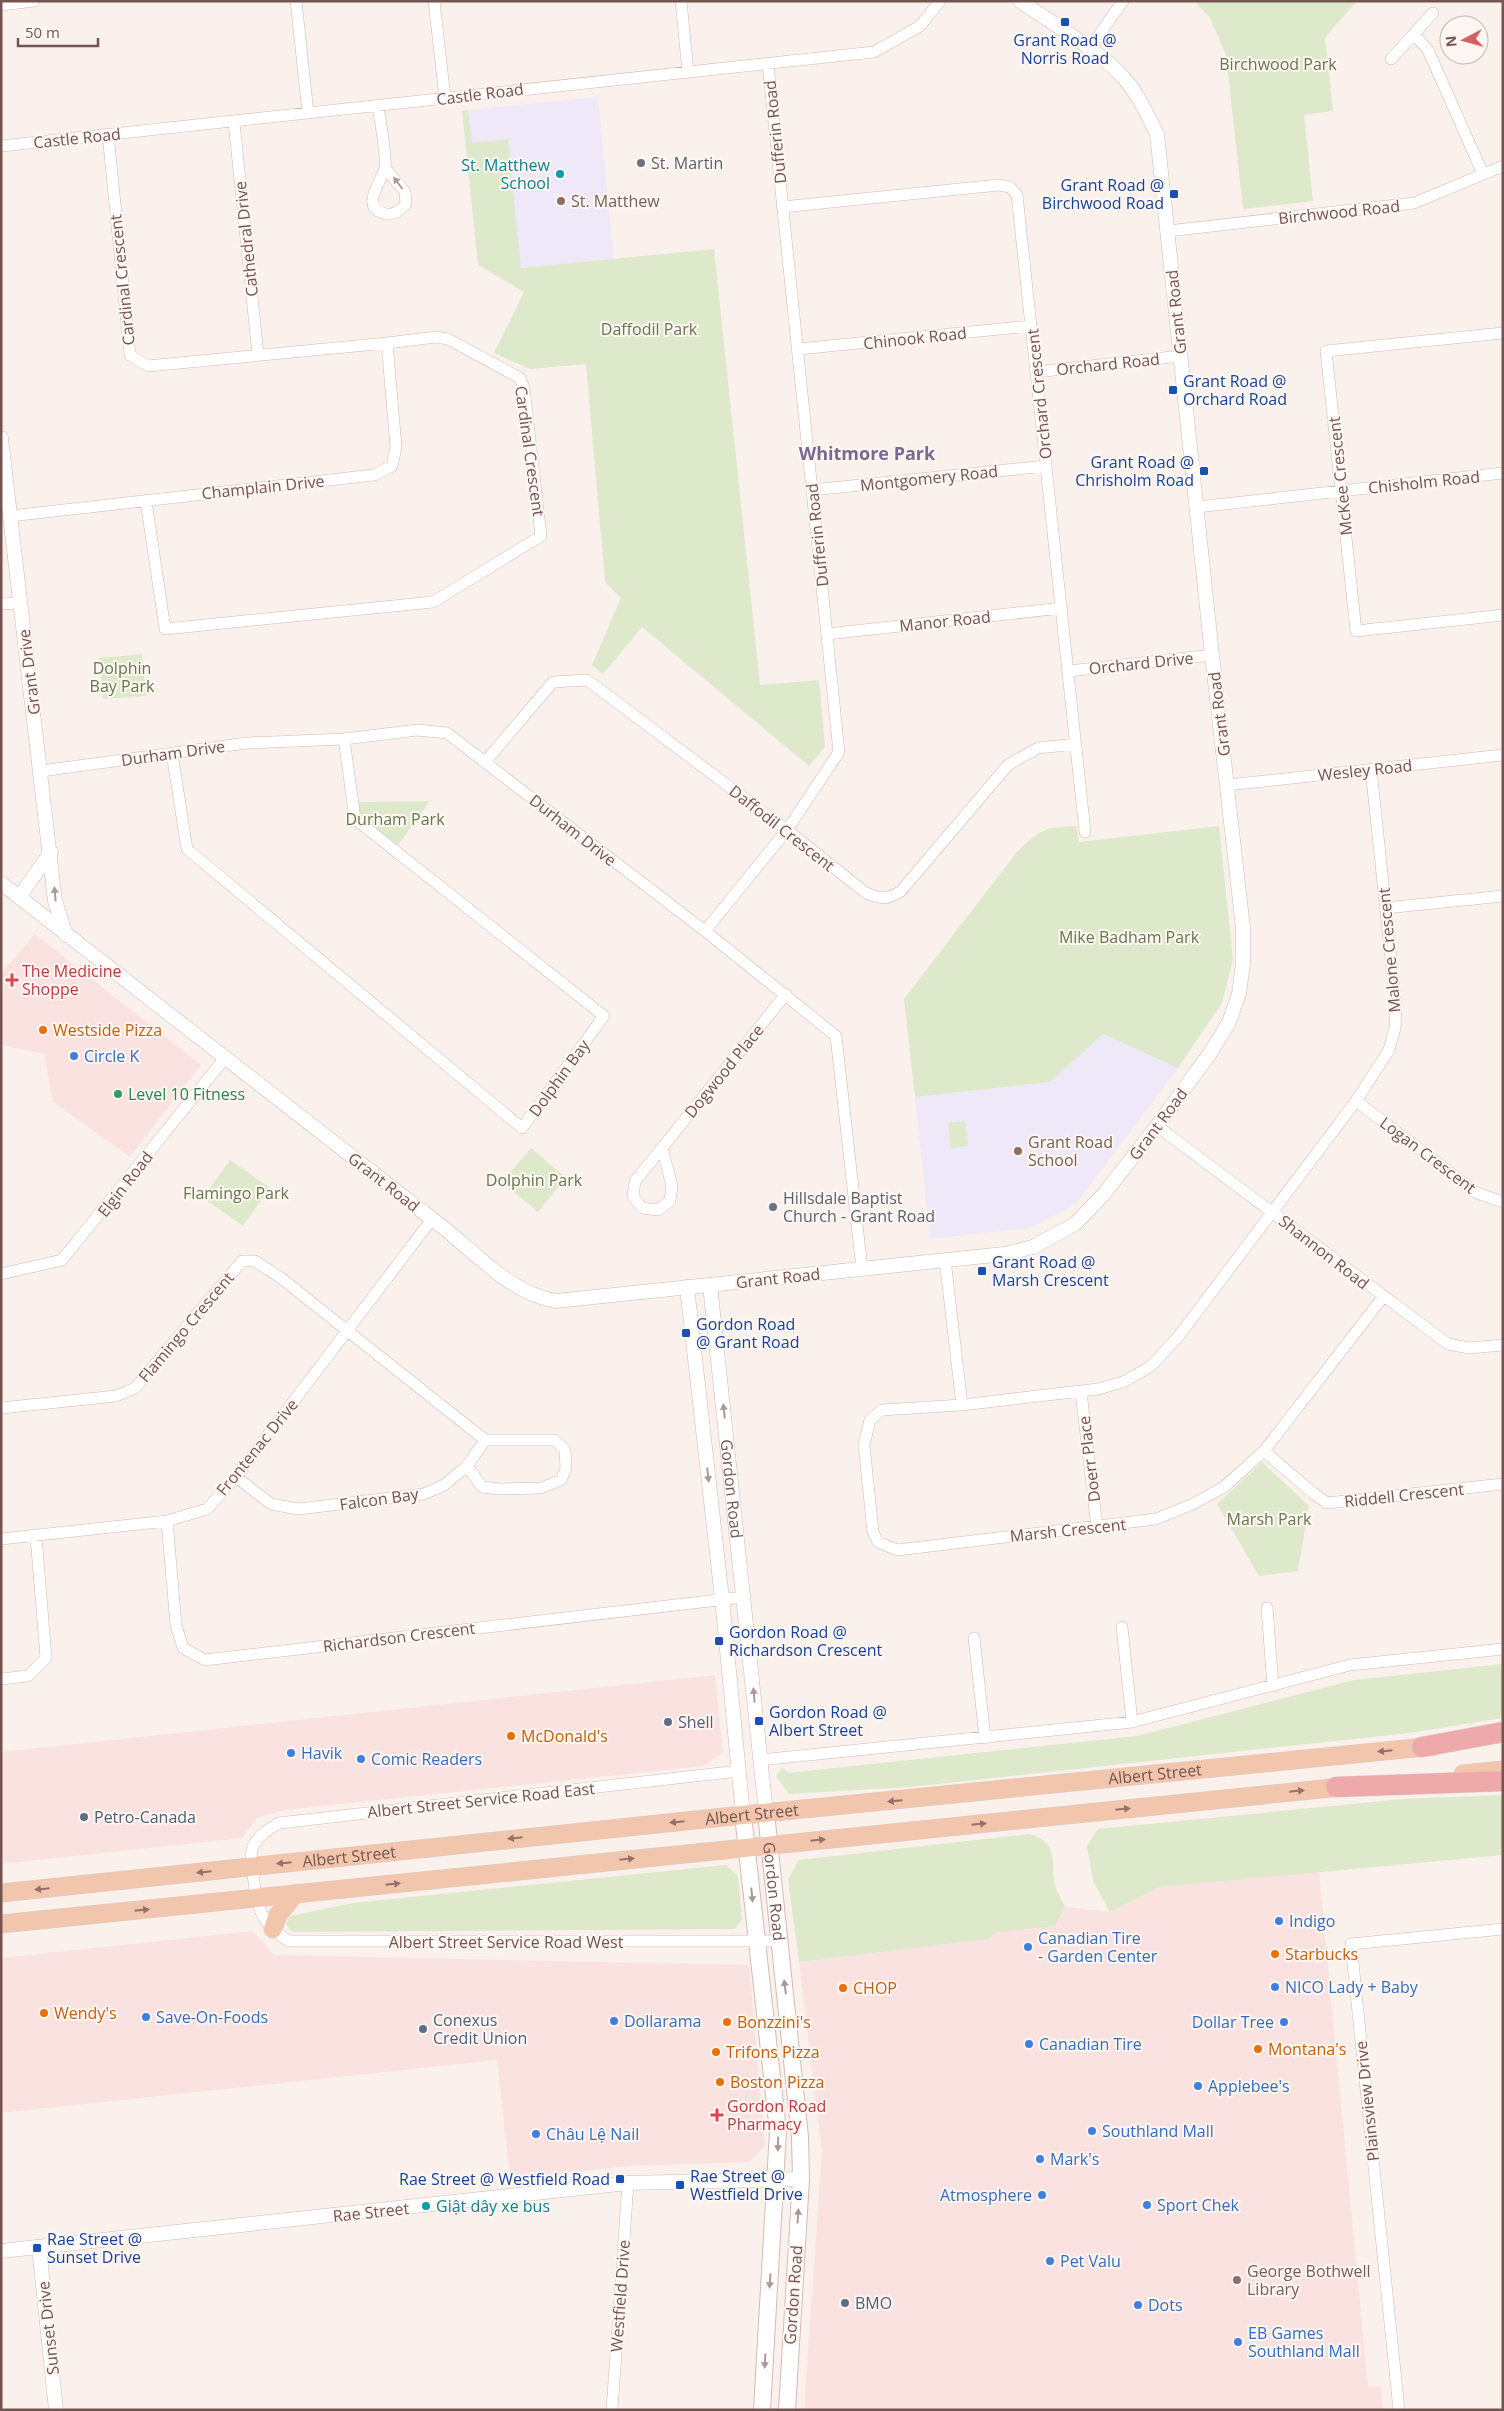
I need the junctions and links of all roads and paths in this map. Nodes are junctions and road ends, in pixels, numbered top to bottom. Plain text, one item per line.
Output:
1 (34, 1) edge
2 (296, 1) edge
3 (434, 1) edge
4 (681, 1) edge
5 (940, 1) edge
6 (1020, 1) edge
7 (1123, 1) edge
8 (1, 5) edge
9 (1433, 14) dead end
10 (1414, 34) junction
11 (1089, 49) junction
12 (1391, 59) dead end
13 (768, 64) junction
14 (688, 72) junction
15 (445, 98) junction
16 (378, 106) junction
17 (308, 113) junction
18 (234, 122) junction
19 (108, 134) junction
20 (1, 146) edge
21 (1503, 166) edge
22 (385, 168) dead end
23 (1483, 174) junction
24 (782, 207) junction
25 (1168, 231) junction
26 (1031, 326) junction
27 (1503, 333) edge
28 (387, 344) junction
29 (798, 349) junction
30 (258, 355) junction
31 (1181, 356) junction
32 (1036, 372) junction
33 (1, 438) edge
34 (1046, 466) junction
35 (1503, 473) edge
36 (812, 490) junction
37 (1342, 491) junction
38 (146, 501) junction
39 (1197, 507) junction
40 (10, 516) junction
41 (20, 602) junction
42 (1, 604) edge
43 (1062, 608) junction
44 (1503, 615) edge
45 (827, 634) junction
46 (1212, 655) junction
47 (1069, 671) junction
48 (344, 739) junction
49 (1076, 744) junction
50 (172, 753) junction
51 (1503, 755) edge
52 (485, 762) junction
53 (1371, 769) junction
54 (40, 771) junction
55 (1228, 785) junction
56 (787, 830) junction
57 (1085, 832) dead end
58 (51, 852) junction
59 (1, 883) edge
60 (1503, 896) edge
61 (19, 897) junction
62 (1385, 908) junction
63 (705, 931) junction
64 (66, 935) junction
65 (786, 994) junction
66 (225, 1058) junction
67 (1356, 1102) junction
68 (1157, 1126) junction
69 (662, 1148) junction
70 (1503, 1202) edge
71 (1272, 1212) junction
72 (432, 1219) junction
73 (945, 1260) junction
74 (862, 1268) junction
75 (1, 1274) edge
76 (710, 1285) junction
77 (687, 1288) junction
78 (1383, 1297) junction
79 (348, 1331) junction
80 (1503, 1345) edge
81 (1081, 1392) junction
82 (962, 1405) junction
83 (1, 1408) edge
84 (727, 1437) junction
85 (704, 1439) junction
86 (485, 1440) junction
87 (1264, 1451) junction
88 (467, 1466) junction
89 (236, 1477) junction
90 (1503, 1484) edge
91 (168, 1521) junction
92 (1097, 1527) junction
93 (36, 1536) junction
94 (1, 1539) edge
95 (744, 1597) junction
96 (722, 1599) junction
97 (1267, 1608) dead end
98 (1122, 1627) dead end
99 (974, 1638) dead end
100 (1503, 1649) edge
101 (1, 1679) edge
102 (1273, 1686) junction
103 (1132, 1722) junction
104 (1503, 1732) edge
105 (985, 1738) junction
106 (1503, 1738) edge
107 (1422, 1747) junction
108 (760, 1760) junction
109 (1503, 1770) edge
110 (739, 1771) junction
111 (1503, 1781) edge
112 (1336, 1787) junction
113 (766, 1813) junction
114 (743, 1815) junction
115 (769, 1845) junction
116 (746, 1847) junction
117 (252, 1866) junction
118 (1, 1893) edge
119 (295, 1894) junction
120 (256, 1898) junction
121 (1, 1924) edge
122 (273, 1929) junction
123 (1503, 1929) edge
124 (757, 1941) junction
125 (779, 1941) junction
126 (800, 2179) junction
127 (777, 2180) junction
128 (628, 2183) junction
129 (39, 2247) junction
130 (1, 2251) edge
131 (56, 2410) edge
132 (612, 2410) edge
133 (762, 2410) edge
134 (786, 2410) edge
135 (1399, 2410) edge

1 - 8 street
2 - 17 street
3 - 15 street
4 - 14 street
5 - 13 street, Castle Road
6 - 11 street, Grant Road
7 - 11 street
9 - 10 street
10 - 12 street
10 - 23 street
11 - 25 street, Grant Road
13 - 14 street, Castle Road
13 - 24 street, Dufferin Road
14 - 15 street, Castle Road
15 - 16 street, Castle Road
16 - 17 street, Castle Road
16 - 22 street
17 - 18 street, Castle Road
18 - 19 street, Castle Road
18 - 30 street, Cathedral Drive
19 - 20 street, Castle Road
19 - 30 street, Cardinal Crescent
21 - 23 street, Birchwood Road
23 - 25 street, Birchwood Road
24 - 26 street, Orchard Crescent
24 - 29 street, Dufferin Road
25 - 31 street, Grant Road
26 - 29 street, Chinook Road
26 - 32 street, Orchard Crescent
27 - 37 street, McKee Crescent
28 - 30 street, Cardinal Crescent
28 - 38 street, Champlain Drive
28 - 38 street, Cardinal Crescent
29 - 36 street, Dufferin Road
31 - 32 street, Orchard Road
31 - 39 street, Grant Road
32 - 34 street, Orchard Crescent
33 - 40 street, Grant Drive
34 - 36 street, Montgomery Road
34 - 43 street, Orchard Crescent
35 - 37 street, Chisholm Road
36 - 45 street, Dufferin Road
37 - 39 street, Chisholm Road
37 - 44 street, McKee Crescent
38 - 40 street, Champlain Drive
39 - 46 street, Grant Road
40 - 41 street, Grant Drive
41 - 42 street
41 - 54 street, Grant Drive
43 - 45 street, Manor Road
43 - 47 street, Orchard Crescent
45 - 56 street, Dufferin Road
46 - 47 street, Orchard Drive
46 - 55 street, Grant Road
47 - 49 street, Orchard Crescent
48 - 50 street, Durham Drive
48 - 50 street, Dolphin Bay
48 - 52 street, Durham Drive
49 - 56 street, Daffodil Crescent
49 - 57 street, Orchard Crescent
50 - 54 street, Durham Drive
51 - 53 street, Wesley Road
52 - 56 street, Daffodil Crescent
52 - 63 street, Durham Drive
53 - 55 street, Wesley Road
53 - 62 street, Malone Crescent
54 - 58 street, Grant Drive
55 - 68 street, Grant Road
56 - 63 street, Dufferin Road
58 - 61 street
64 -> 58 street, Grant Drive
59 - 61 street, Grant Road
60 - 62 street
61 - 64 street, Grant Road
62 - 67 street, Malone Crescent
63 - 65 street, Durham Drive
64 - 66 street, Grant Road
65 - 69 street, Dogwood Place
65 - 74 street, Durham Drive
66 - 72 street, Grant Road
66 - 75 street, Elgin Road
67 - 70 street, Logan Crescent
67 - 71 street, Malone Crescent
68 - 71 street, Shannon Road
68 - 73 street, Grant Road
69 - 69 street, Dogwood Place
71 - 78 street, Shannon Road
71 - 81 street, Marsh Crescent
72 - 77 street, Grant Road
72 - 79 street, Frontenac Drive
73 - 74 street, Grant Road
73 - 82 street
74 - 76 street, Grant Road
76 - 77 street, Grant Road
84 -> 76 street, Gordon Road
77 - 85 street, Gordon Road
78 - 80 street, Shannon Road
78 - 87 street, Marsh Crescent
79 - 83 street, Flamingo Crescent
79 - 86 street
79 - 89 street, Frontenac Drive
81 - 82 street, Marsh Crescent
81 - 92 street, Doerr Place
82 - 92 street, Marsh Crescent
84 - 85 street
84 - 95 street, Gordon Road
85 -> 96 street, Gordon Road
86 - 88 street, Falcon Bay
86 - 88 street
87 - 90 street, Riddell Crescent
87 - 92 street, Marsh Crescent
88 - 89 street, Falcon Bay
89 - 91 street, Frontenac Drive
91 - 93 street, Frontenac Drive
91 - 96 street, Richardson Crescent
93 - 94 street, Frontenac Drive
93 - 101 street
95 - 96 street, Richardson Crescent
108 -> 95 street, Gordon Road
96 - 110 street, Gordon Road
97 - 102 street
98 - 103 street
99 - 105 street
100 - 102 street
102 - 103 street
103 - 105 street
104 - 107 highway
105 - 108 street
106 - 107 main road, Albert Street
107 -> 113 main road, Albert Street
108 - 113 street, Gordon Road
109 - 112 main road, Albert Street
110 - 114 street, Gordon Road
110 - 117 street, Albert Street Service Road East
111 - 112 highway
115 -> 112 main road, Albert Street
113 - 114 main road, Albert Street
113 - 115 main road, Gordon Road
114 - 116 main road, Gordon Road
114 -> 117 main road, Albert Street
115 - 116 main road, Albert Street
115 - 125 main road, Gordon Road
119 -> 116 main road, Albert Street
116 -> 124 main road, Gordon Road
117 -> 118 main road, Albert Street
117 - 120 street, Albert Street Service Road East
119 - 120 main road, Albert Street
119 - 122 main road
121 -> 120 main road, Albert Street
120 - 122 street, Albert Street Service Road West
122 - 124 street, Albert Street Service Road West
123 - 135 street, Plainsview Drive
124 - 125 street, Albert Street Service Road West
124 -> 127 main road, Gordon Road
126 -> 125 main road, Gordon Road
126 - 127 street, Rae Street
134 -> 126 main road, Gordon Road
127 - 128 street, Rae Street
127 -> 133 main road, Gordon Road
128 - 129 street, Rae Street
128 - 132 street, Westfield Drive
129 - 130 street, Rae Street
129 - 131 street, Sunset Drive

